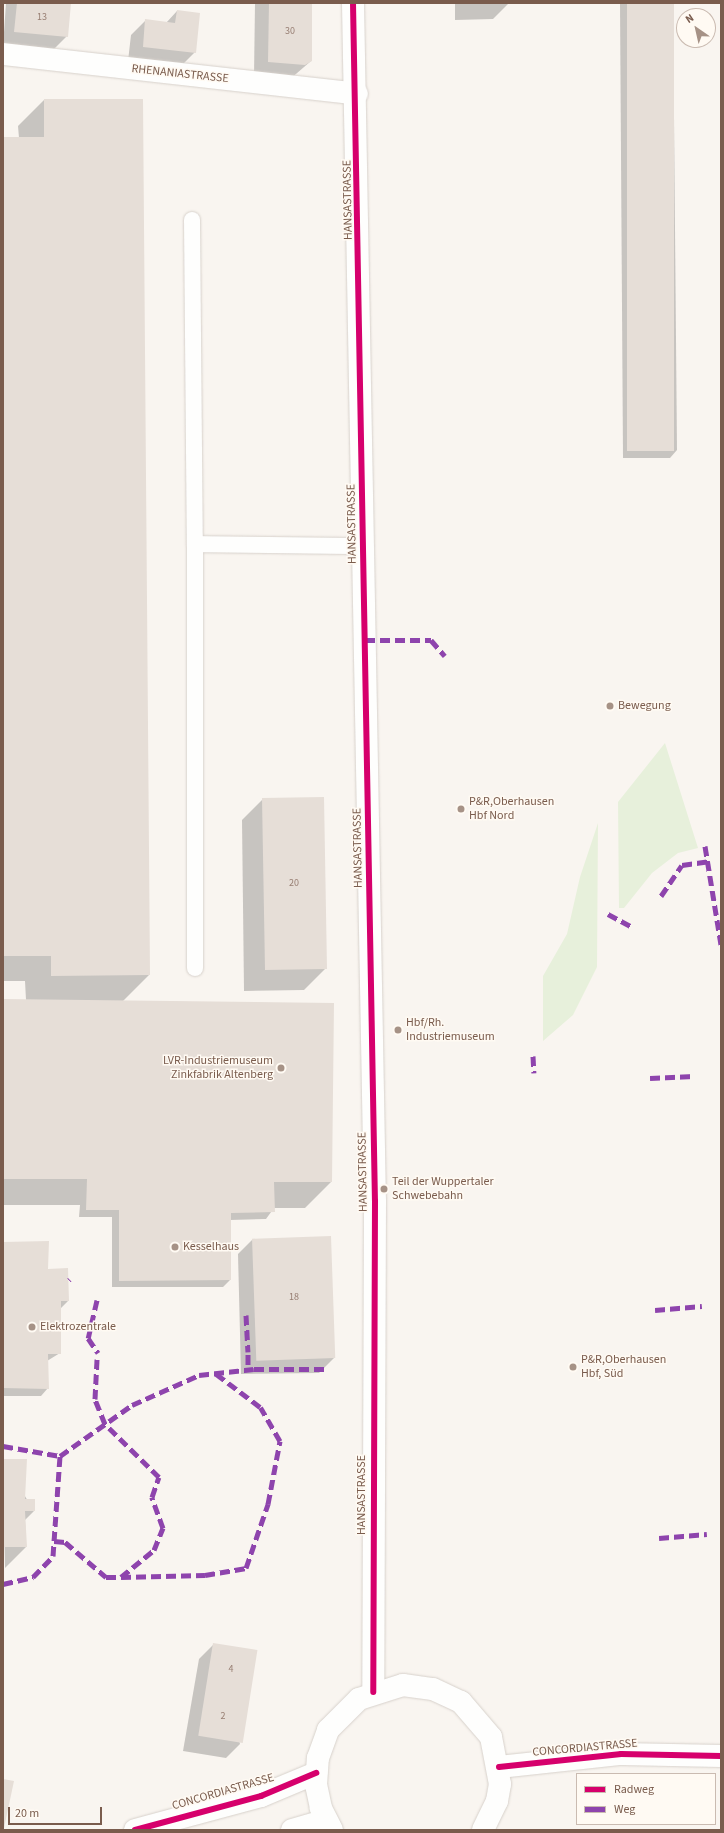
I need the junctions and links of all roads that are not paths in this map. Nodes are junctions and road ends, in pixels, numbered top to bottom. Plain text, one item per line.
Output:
1 (353, 3) edge
2 (3, 54) edge
3 (357, 94) junction
4 (192, 220) dead end
5 (195, 544) junction
6 (364, 546) junction
7 (195, 968) dead end
8 (373, 1692) junction
9 (721, 1756) edge
10 (499, 1767) junction
11 (316, 1773) junction
12 (329, 1825) edge
13 (135, 1830) edge
14 (292, 1830) edge
15 (483, 1830) edge

1 - 3 main road, HANSASTRASSE
2 - 3 main road, RHENANIASTRASSE
3 - 6 main road, HANSASTRASSE
4 - 5 lane
5 - 6 lane
5 - 7 lane
6 - 8 main road, HANSASTRASSE
8 - 10 main road
8 - 11 main road
9 - 10 main road, CONCORDIASTRASSE
10 - 15 main road
11 - 12 main road
11 - 13 main road, CONCORDIASTRASSE
12 - 14 main road

